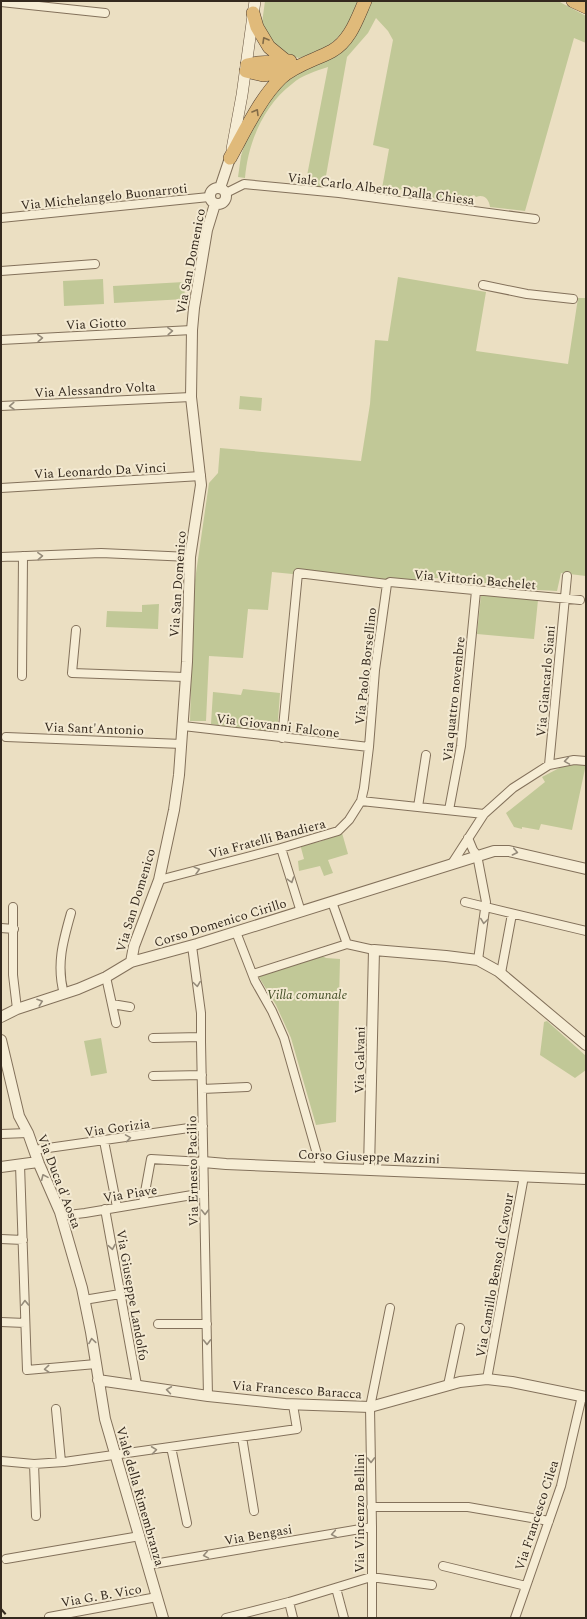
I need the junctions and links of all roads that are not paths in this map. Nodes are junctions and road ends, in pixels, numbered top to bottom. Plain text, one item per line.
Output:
1 (365, 1) edge
2 (573, 1) edge
3 (1, 2) edge
4 (254, 7) edge
5 (586, 7) edge
6 (105, 13) dead end
7 (290, 65) junction
8 (246, 68) junction
9 (230, 158) junction
10 (223, 191) junction
11 (212, 200) junction
12 (1, 218) edge
13 (535, 219) dead end
14 (95, 264) dead end
15 (1, 271) edge
16 (483, 286) dead end
17 (574, 299) dead end
18 (192, 330) junction
19 (1, 340) edge
20 (191, 397) junction
21 (1, 406) edge
22 (201, 476) junction
23 (1, 488) edge
24 (23, 556) junction
25 (1, 557) edge
26 (188, 557) junction
27 (567, 576) dead end
28 (386, 586) junction
29 (476, 591) junction
30 (565, 599) junction
31 (580, 600) dead end
32 (76, 630) dead end
33 (22, 676) dead end
34 (185, 677) junction
35 (183, 726) junction
36 (6, 737) dead end
37 (282, 738) junction
38 (182, 744) junction
39 (369, 748) junction
40 (426, 755) dead end
41 (586, 760) edge
42 (549, 765) junction
43 (361, 801) junction
44 (418, 807) junction
45 (449, 810) junction
46 (484, 814) junction
47 (468, 838) junction
48 (280, 848) junction
49 (477, 856) junction
50 (452, 863) junction
51 (586, 869) edge
52 (159, 880) junction
53 (332, 902) junction
54 (465, 902) dead end
55 (13, 907) dead end
56 (486, 907) junction
57 (301, 912) junction
58 (71, 913) dead end
59 (512, 914) junction
60 (1, 928) edge
61 (14, 929) junction
62 (586, 931) edge
63 (236, 932) junction
64 (347, 944) junction
65 (192, 946) junction
66 (374, 950) junction
67 (478, 960) junction
68 (132, 962) junction
69 (501, 973) junction
70 (253, 974) junction
71 (106, 977) junction
72 (64, 994) junction
73 (112, 1004) junction
74 (130, 1007) dead end
75 (17, 1009) junction
76 (2, 1017) edge
77 (116, 1024) dead end
78 (201, 1036) junction
79 (153, 1038) dead end
80 (1, 1040) edge
81 (586, 1045) edge
82 (202, 1075) junction
83 (153, 1076) dead end
84 (247, 1087) dead end
85 (202, 1089) junction
86 (203, 1126) junction
87 (28, 1133) junction
88 (1, 1134) edge
89 (104, 1141) junction
90 (34, 1150) junction
91 (38, 1162) junction
92 (203, 1162) junction
93 (20, 1165) junction
94 (1, 1167) edge
95 (321, 1168) junction
96 (369, 1169) junction
97 (524, 1176) junction
98 (586, 1179) edge
99 (204, 1193) junction
100 (143, 1203) junction
101 (116, 1207) junction
102 (105, 1209) junction
103 (60, 1212) junction
104 (1, 1239) edge
105 (23, 1240) junction
106 (120, 1294) junction
107 (84, 1300) junction
108 (390, 1308) dead end
109 (1, 1322) edge
110 (25, 1323) junction
111 (158, 1324) dead end
112 (207, 1324) junction
113 (460, 1328) dead end
114 (96, 1364) junction
115 (487, 1379) junction
116 (98, 1380) junction
117 (137, 1385) junction
118 (448, 1385) junction
119 (208, 1396) junction
120 (584, 1396) edge
121 (293, 1405) junction
122 (370, 1407) junction
123 (56, 1409) dead end
124 (242, 1437) junction
125 (171, 1447) junction
126 (115, 1455) junction
127 (1, 1461) edge
128 (62, 1462) junction
129 (34, 1464) junction
130 (372, 1507) junction
131 (254, 1511) dead end
132 (36, 1516) dead end
133 (549, 1521) junction
134 (187, 1523) dead end
135 (372, 1527) junction
136 (140, 1536) junction
137 (6, 1559) dead end
138 (148, 1565) junction
139 (443, 1566) dead end
140 (371, 1578) junction
141 (432, 1585) dead end
142 (526, 1586) junction
143 (336, 1588) junction
144 (157, 1597) junction
145 (288, 1602) junction
146 (49, 1616) dead end
147 (163, 1618) edge
148 (226, 1618) edge
149 (293, 1618) edge
150 (344, 1618) edge
151 (372, 1618) edge
152 (515, 1618) edge

1 - 7 highway
2 - 5 highway
3 - 6 street
7 -> 4 highway
4 - 8 main road
7 - 8 highway
9 -> 7 highway
8 - 9 main road
9 - 10 street
10 - 11 street
10 - 11 street
10 - 13 street, Viale Carlo Alberto Dalla Chiesa
11 - 12 street, Via Michelangelo Buonarroti
11 - 18 street, Via San Domenico
14 - 15 street
16 - 17 street
19 -> 18 street, Via Giotto
18 - 20 street, Via San Domenico
20 -> 21 street, Via Alessandro Volta
20 - 22 street, Via San Domenico
22 - 23 street, Via Leonardo Da Vinci
22 - 26 street, Via San Domenico
24 - 25 street
24 -> 26 street
24 - 33 street
26 - 34 street, Via San Domenico
27 - 30 street, Via Giancarlo Siani
28 - 29 street, Via Vittorio Bachelet
28 - 37 street, Via Vittorio Bachelet
28 - 39 street, Via Paolo Borsellino
29 - 30 street, Via Vittorio Bachelet
29 - 45 street, Via quattro novembre
30 - 31 street, Via Vittorio Bachelet
30 - 42 street, Via Giancarlo Siani
32 - 34 street
34 - 35 street, Via San Domenico
35 - 37 street, Via Giovanni Falcone
35 - 38 street, Via San Domenico
36 - 38 street, Via Sant'Antonio
37 - 39 street, Via Giovanni Falcone
38 - 52 street, Via San Domenico
39 - 43 street, Via Fratelli Bandiera
40 - 44 street
41 -> 42 street
42 - 46 street
43 - 44 street
43 - 48 street, Via Fratelli Bandiera
44 - 45 street
45 - 46 street
46 - 47 street
47 - 49 street
47 - 50 street
52 -> 48 street, Via Fratelli Bandiera
48 -> 57 street
49 - 50 street, Corso Domenico Cirillo
49 -> 51 street, Corso Domenico Cirillo
49 - 56 street
50 - 53 street, Corso Domenico Cirillo
52 - 68 street, Via San Domenico
53 - 57 street, Corso Domenico Cirillo
53 - 64 street
54 - 56 street
55 - 61 street
56 - 59 street
56 -> 67 street
57 - 63 street, Corso Domenico Cirillo
58 - 72 street
59 - 62 street
59 - 69 street
60 - 61 street
61 - 75 street
63 - 65 street, Corso Domenico Cirillo
63 - 70 street
64 - 66 street
64 - 70 street
65 - 68 street, Corso Domenico Cirillo
65 -> 78 street, Via Ernesto Pacilio
66 - 67 street
66 - 96 street, Via Galvani
67 - 69 street
68 - 71 street, Corso Domenico Cirillo
69 - 81 street
70 - 95 street
71 - 72 street, Corso Domenico Cirillo
71 - 73 street
75 -> 72 street, Corso Domenico Cirillo
73 - 74 street
73 - 77 street
75 - 76 street, Corso Domenico Cirillo
78 - 79 street
78 - 82 street, Via Ernesto Pacilio
80 - 87 street, Via Duca d'Aosta
82 - 83 street
82 - 85 street, Via Ernesto Pacilio
84 - 85 street
85 - 86 street, Via Ernesto Pacilio
89 -> 86 street, Via Gorizia
86 - 92 street, Via Ernesto Pacilio
87 - 88 street
87 - 90 street, Via Duca d'Aosta
89 - 90 street, Via Gorizia
89 - 101 street
90 - 91 street, Via Duca d'Aosta
91 - 93 street
103 -> 91 street, Via Duca d'Aosta
92 - 95 street, Corso Giuseppe Mazzini
92 - 99 street, Via Ernesto Pacilio
92 - 100 street, Corso Giuseppe Mazzini
93 - 94 street
93 - 105 street
95 - 96 street, Corso Giuseppe Mazzini
96 - 97 street, Corso Giuseppe Mazzini
97 - 98 street, Corso Giuseppe Mazzini
97 - 115 street, Via Camillo Benso di Cavour
99 - 100 street, Via Piave
99 -> 112 street, Via Ernesto Pacilio
100 - 101 street, Via Piave
101 - 102 street, Via Piave
102 - 103 street, Via Piave
102 -> 106 street, Via Giuseppe Landolfo
103 - 107 street, Via Duca d'Aosta
104 - 105 street
110 -> 105 street
106 - 107 street
106 - 117 street, Via Giuseppe Landolfo
114 -> 107 street, Via Duca d'Aosta
108 - 122 street, Via Vincenzo Bellini
109 - 110 street
114 -> 110 street
111 - 112 street
112 -> 119 street, Via Ernesto Pacilio
113 - 118 street
114 - 116 street, Via Duca d'Aosta
115 - 118 street, Via Francesco Baracca
115 - 120 street, Via Francesco Baracca
116 - 117 street, Via Francesco Baracca
116 - 126 street, Viale della Rimembranza
119 -> 117 street, Via Francesco Baracca
118 - 122 street, Via Francesco Baracca
119 - 121 street, Via Francesco Baracca
120 - 133 street, Via Francesco Cilea
121 - 122 street, Via Francesco Baracca
121 - 124 street
122 -> 130 street, Via Vincenzo Bellini
123 - 128 street
124 - 125 street
124 - 131 street
126 -> 125 street
125 - 134 street
126 - 128 street
126 - 136 street, Viale della Rimembranza
127 - 129 street
128 - 129 street
129 - 132 street
130 - 133 street
130 - 135 street, Via Vincenzo Bellini
133 - 142 street, Via Francesco Cilea
135 -> 138 street, Via Bengasi
135 - 140 street, Via Vincenzo Bellini
136 - 137 street
136 - 138 street, Viale della Rimembranza
138 - 144 street, Viale della Rimembranza
139 - 142 street
140 - 141 street
140 - 143 street
140 - 151 street, Via Vincenzo Bellini
142 - 152 street, Via Francesco Cilea
143 - 145 street
143 - 150 street
144 - 146 street, Via G. B. Vico
144 - 147 street, Viale della Rimembranza
145 - 148 street
145 - 149 street

